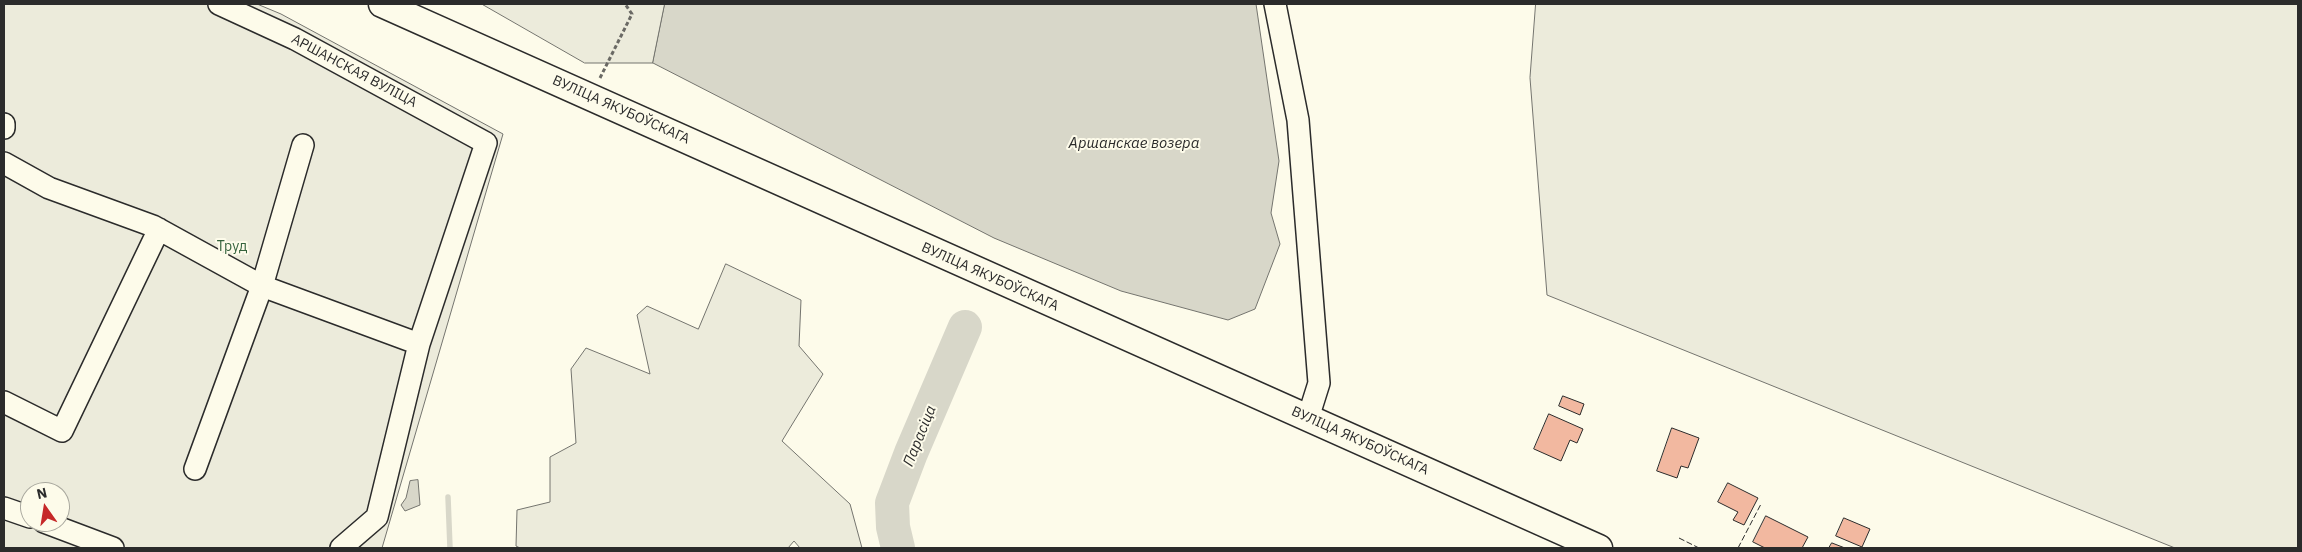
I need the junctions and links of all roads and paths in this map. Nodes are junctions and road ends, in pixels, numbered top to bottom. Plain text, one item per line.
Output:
1 (219, 4) edge
2 (382, 4) edge
3 (625, 4) edge
4 (1275, 4) edge
5 (591, 96) junction
6 (4, 124) edge
7 (4, 128) edge
8 (303, 145) dead end
9 (4, 163) edge
10 (159, 229) junction
11 (262, 286) junction
12 (419, 344) junction
13 (4, 402) edge
14 (1308, 418) junction
15 (195, 469) dead end
16 (4, 508) edge
17 (20, 514) edge
18 (70, 532) edge
19 (113, 548) edge
20 (341, 548) edge
21 (1598, 548) edge

1 - 12 lane, АРШАНСКАЯ ВУЛІЦА
2 - 5 main road, ВУЛІЦА ЯКУБОЎСКАГА
3 - 5 path
4 - 14 lane
5 - 14 main road, ВУЛІЦА ЯКУБОЎСКАГА
6 - 7 lane
8 - 11 lane
9 - 10 lane
10 - 11 lane
10 - 13 lane
11 - 12 lane
11 - 15 lane
12 - 20 lane
14 - 21 main road, ВУЛІЦА ЯКУБОЎСКАГА
16 - 17 lane
18 - 19 lane

